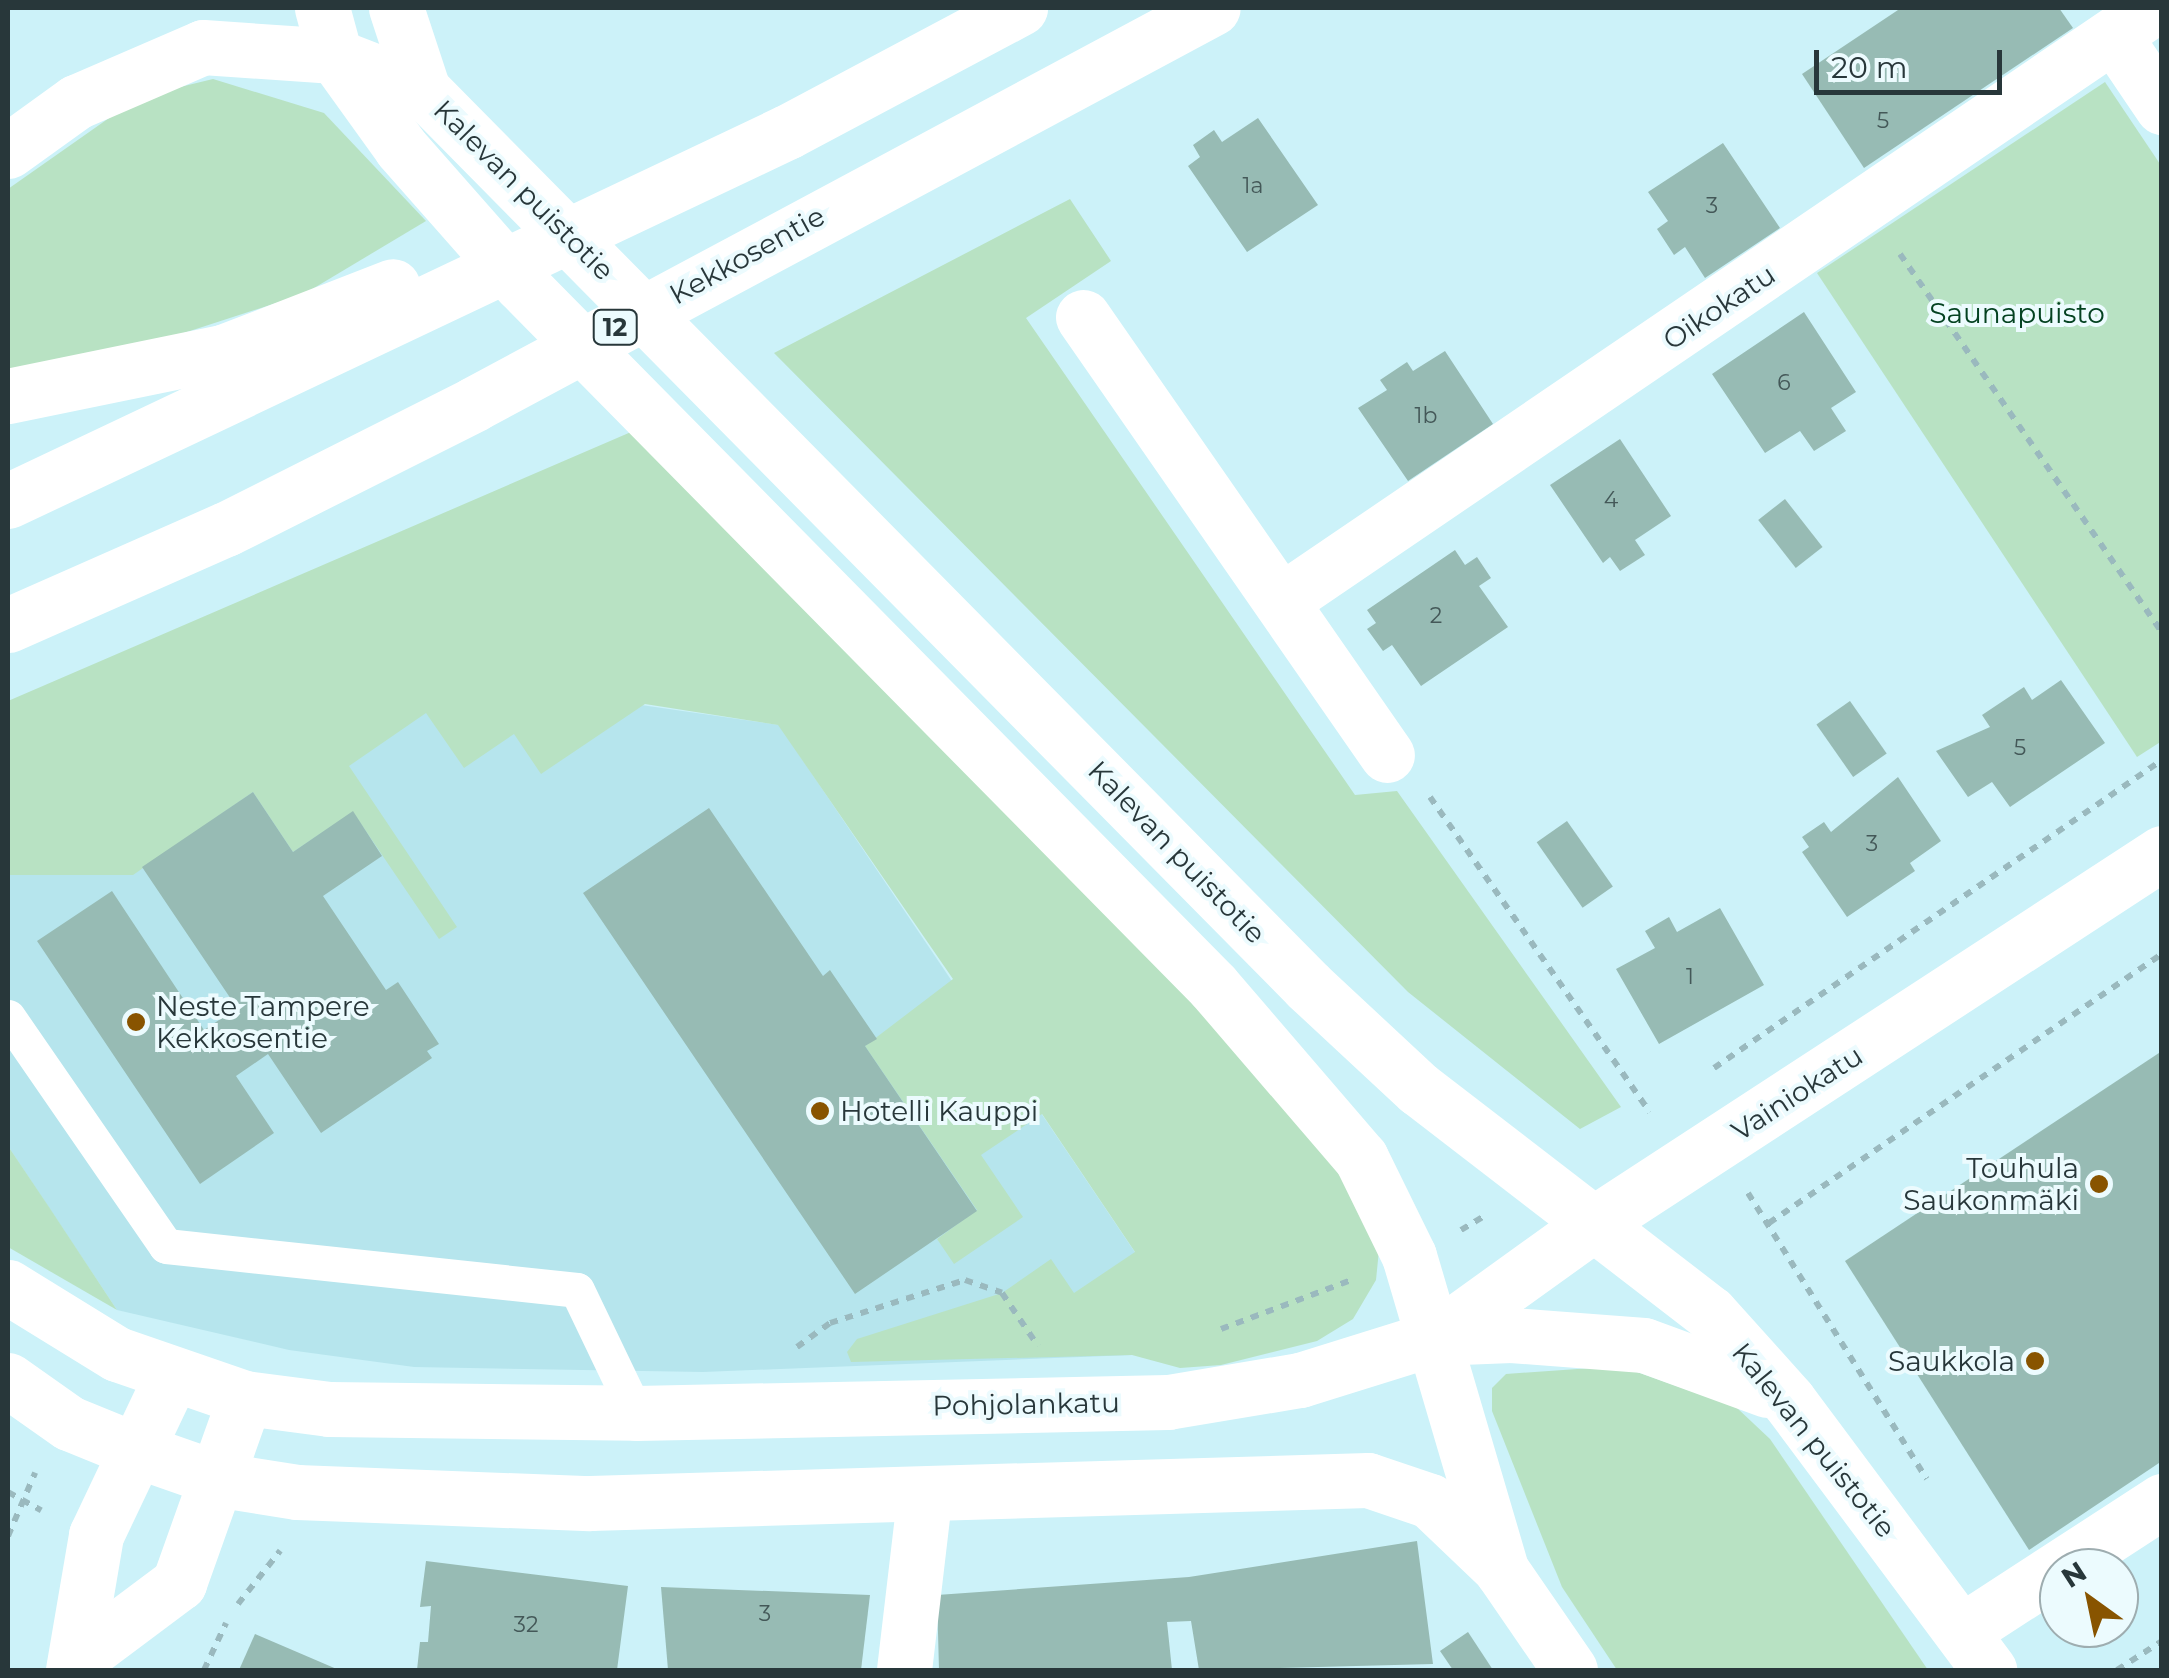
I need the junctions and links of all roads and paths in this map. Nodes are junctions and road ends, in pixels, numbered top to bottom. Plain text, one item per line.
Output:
1 (256, 8) edge
2 (396, 8) edge
3 (1020, 8) edge
4 (1212, 8) edge
5 (2133, 22) edge
6 (328, 32) edge
7 (202, 47) junction
8 (433, 100) junction
9 (2162, 107) edge
10 (787, 132) junction
11 (8, 151) edge
12 (1868, 208) junction
13 (1083, 317) dead end
14 (8, 396) edge
15 (8, 500) edge
16 (1281, 601) junction
17 (8, 625) edge
18 (2162, 632) edge
19 (1387, 755) joint
20 (2162, 760) edge
21 (2162, 853) edge
22 (2162, 954) edge
23 (8, 1017) edge
24 (1696, 1080) dead end
25 (1663, 1103) dead end
26 (1534, 1175) junction
27 (1599, 1220) junction
28 (1769, 1224) dead end
29 (1409, 1256) junction
30 (8, 1286) edge
31 (1208, 1335) dead end
32 (1435, 1338) junction
33 (797, 1347) dead end
34 (1052, 1358) dead end
35 (172, 1375) junction
36 (8, 1380) edge
37 (246, 1398) junction
38 (1788, 1400) junction
39 (636, 1413) junction
40 (133, 1449) junction
41 (44, 1457) dead end
42 (222, 1480) junction
43 (8, 1492) edge
44 (924, 1499) junction
45 (19, 1500) junction
46 (2162, 1501) edge
47 (8, 1536) edge
48 (1502, 1570) junction
49 (2162, 1641) edge
50 (1975, 1651) edge
51 (77, 1664) edge
52 (904, 1670) edge
53 (1570, 1670) edge
54 (2117, 1670) edge

1 - 7 main road
2 - 8 main road, Kalevan puistotie
3 - 10 main road
4 - 17 main road, Kekkosentie / 12
5 - 9 main road
5 - 12 main road, Oikokatu
6 - 7 main road
6 - 8 main road
6 - 29 main road, Kalevan puistotie
7 - 11 main road
8 - 26 main road, Kalevan puistotie
10 - 14 main road
10 - 15 main road
12 - 16 main road, Oikokatu
12 - 18 path
13 - 16 main road
16 - 19 main road
19 - 25 path
20 - 24 path
21 - 27 main road, Vainiokatu
22 - 28 path
23 - 39 lane
26 - 27 main road, Kalevan puistotie
26 - 29 path
27 - 32 main road, Vainiokatu
27 - 38 main road, Kalevan puistotie
29 - 31 path
29 - 32 main road, Kalevan puistotie
30 - 35 main road, Pohjolankatu
32 - 38 main road, Pohjolankatu
32 - 39 main road, Pohjolankatu
32 - 48 main road, Kalevan puistotie
33 - 34 path
35 - 37 main road, Pohjolankatu
35 - 40 main road
36 - 40 main road
37 - 39 main road, Pohjolankatu
37 - 42 main road
38 - 50 main road, Kalevan puistotie
40 - 42 main road
40 - 51 main road
41 - 45 path
42 - 44 main road
42 - 51 main road
43 - 45 path
44 - 48 main road
44 - 52 main road
45 - 47 path
46 - 50 main road
48 - 53 main road, Kalevan puistotie
49 - 54 path

